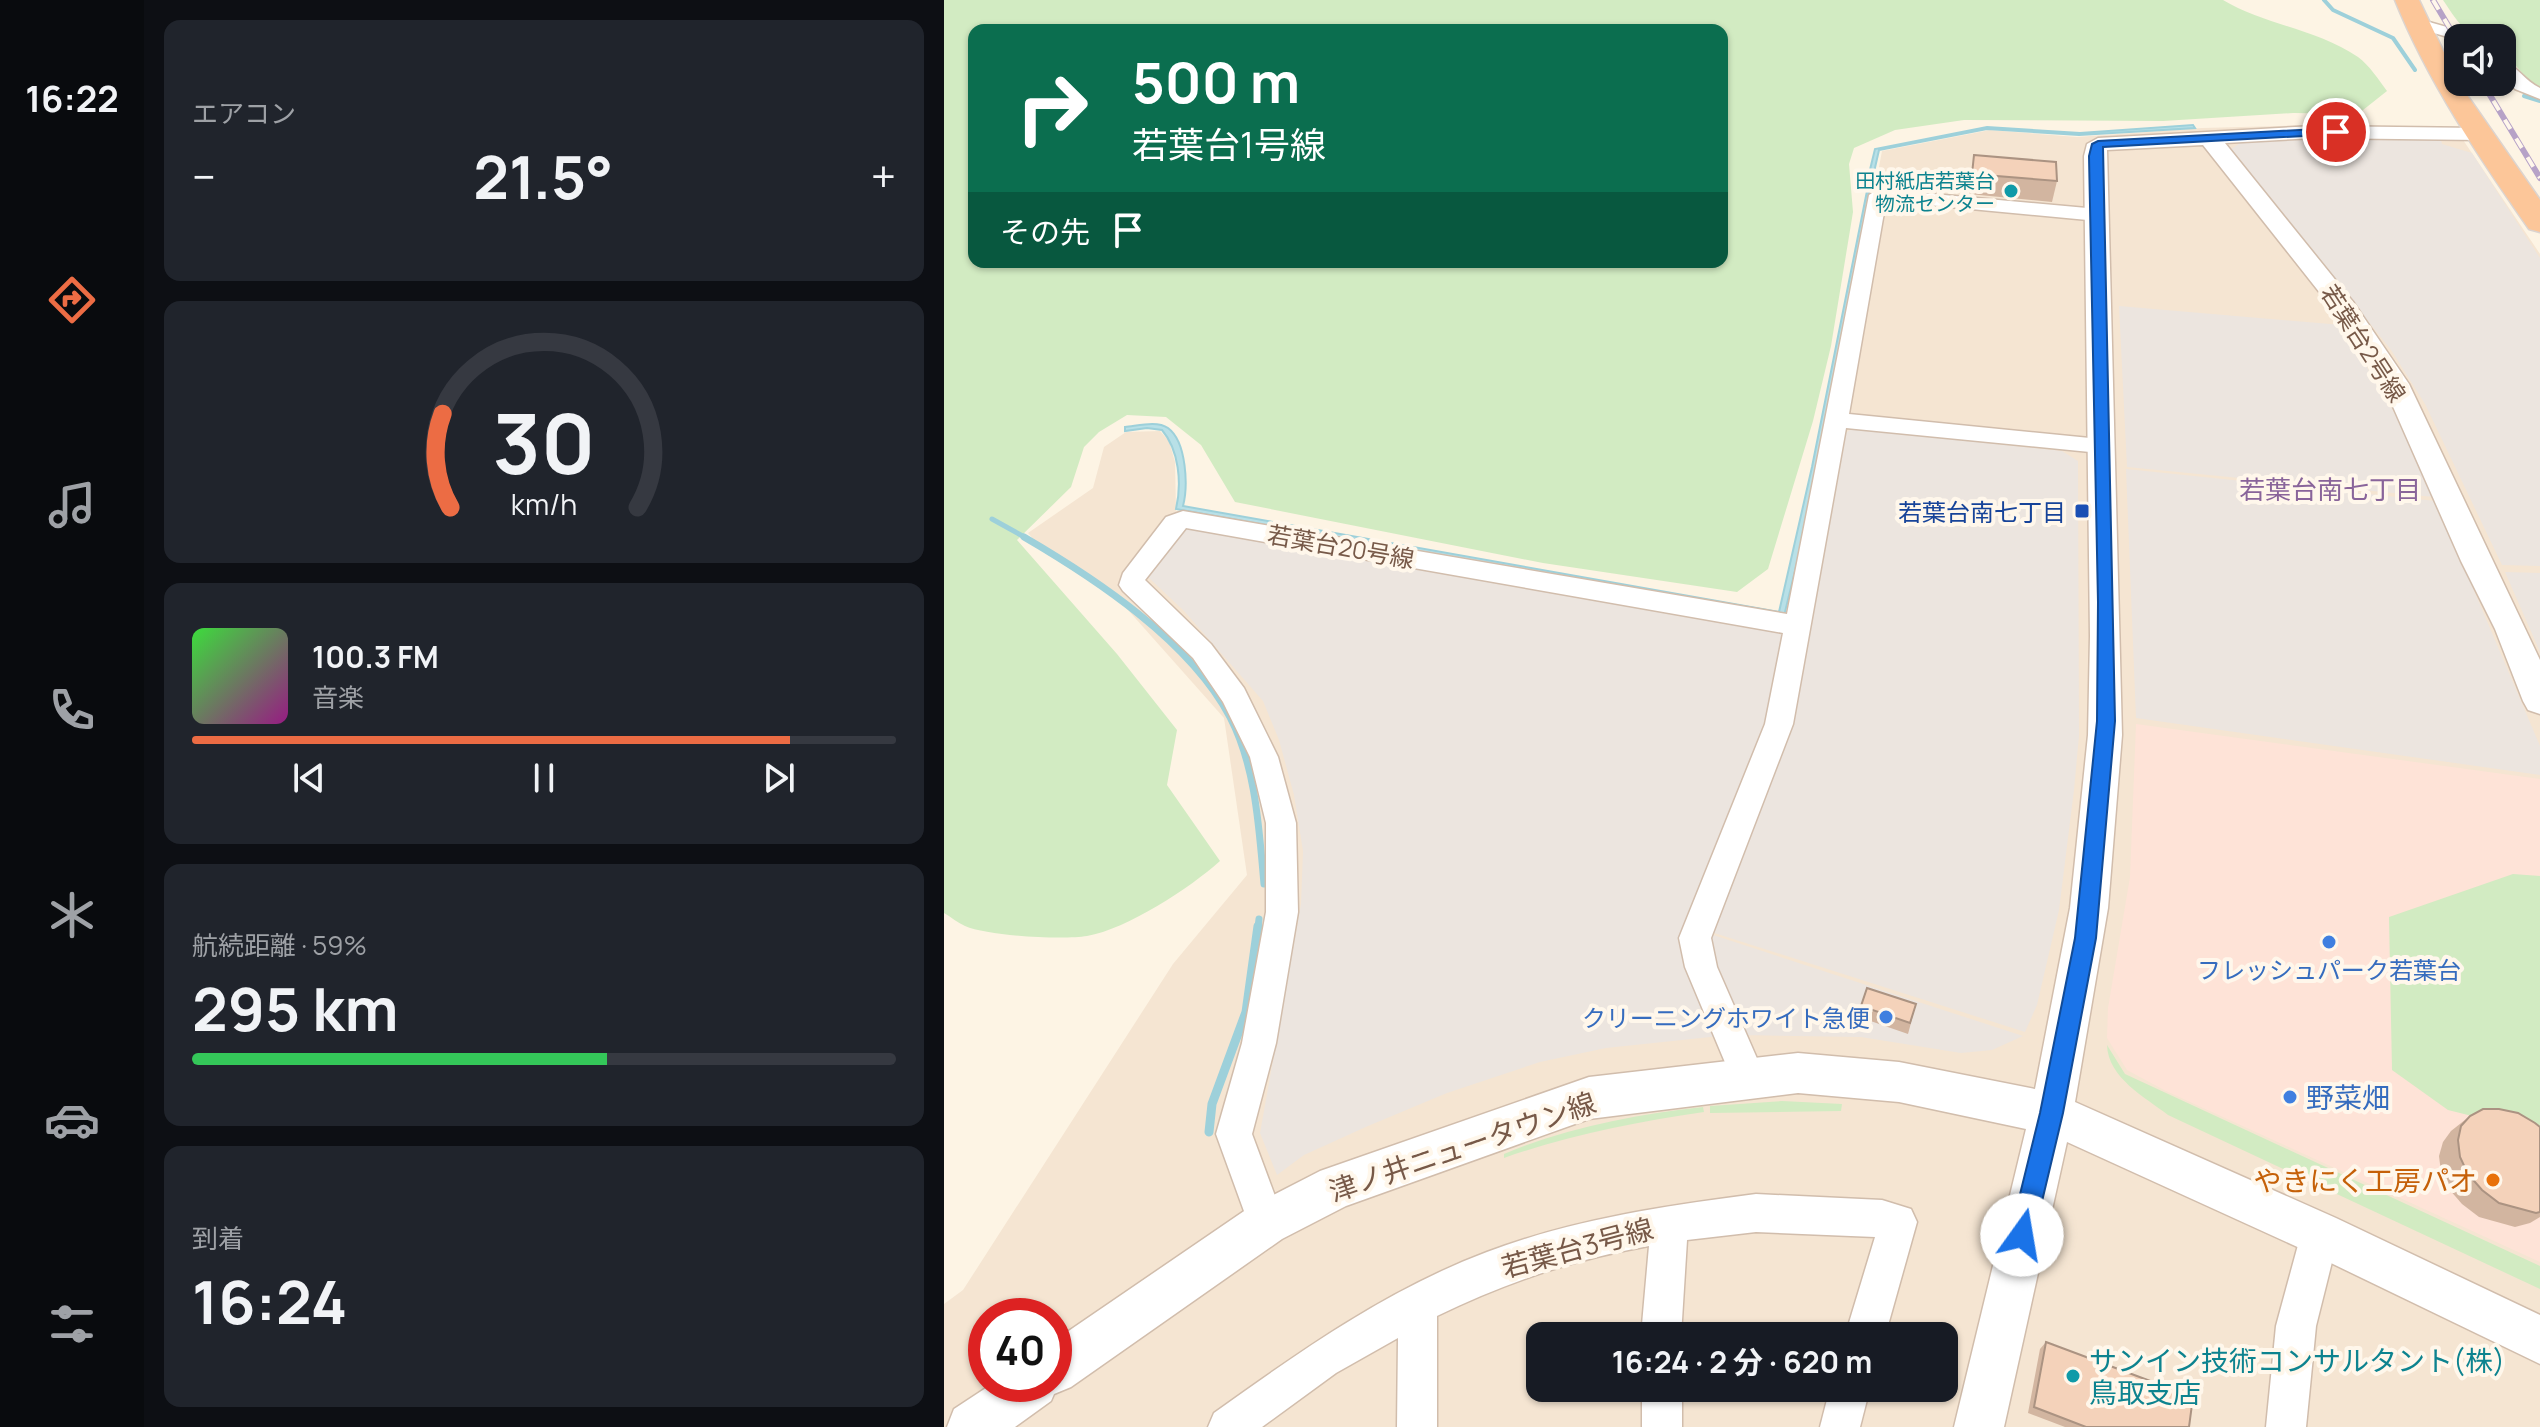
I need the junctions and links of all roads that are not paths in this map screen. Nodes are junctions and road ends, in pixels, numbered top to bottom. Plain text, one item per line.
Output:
1 (2411, 12) edge
2 (2444, 27) edge
3 (2516, 80) edge
4 (2540, 94) edge
5 (2480, 134) junction
6 (2210, 139) junction
7 (2098, 215) junction
8 (2540, 223) edge
9 (1836, 420) junction
10 (2100, 446) junction
11 (1798, 626) junction
12 (2540, 701) edge
13 (1749, 1079) junction
14 (2051, 1113) junction
15 (1266, 1223) junction
16 (1669, 1224) junction
17 (2320, 1234) junction
18 (1418, 1305) junction
19 (1662, 1322) edge
20 (1869, 1322) edge
21 (2540, 1340) edge
22 (1072, 1358) edge
23 (1008, 1402) edge
24 (1662, 1402) edge
25 (1846, 1402) edge
26 (972, 1427) edge
27 (1228, 1427) edge
28 (1417, 1427) edge
29 (1662, 1427) edge
30 (1840, 1427) edge
31 (1979, 1427) edge
32 (2286, 1427) edge

1 - 2 street
1 - 5 highway
3 - 4 street
5 - 6 street
5 - 8 highway
6 - 7 street
6 - 12 street, 若葉台2号線
7 - 9 street
7 - 10 street
9 - 10 street
9 - 11 street
10 - 14 street
11 - 13 street
11 - 15 street, 若葉台20号線
13 - 14 street, 津ノ井ニュータウン線
13 - 15 street, 津ノ井ニュータウン線
14 - 17 street, 津ノ井ニュータウン線
14 - 31 street
15 - 22 street, 津ノ井ニュータウン線
16 - 18 street, 若葉台3号線
16 - 19 street
16 - 20 street, 若葉台3号線
17 - 21 street, 津ノ井ニュータウン線
17 - 32 street
18 - 27 street, 若葉台3号線
18 - 28 street
23 - 26 street
24 - 29 street
25 - 30 street

